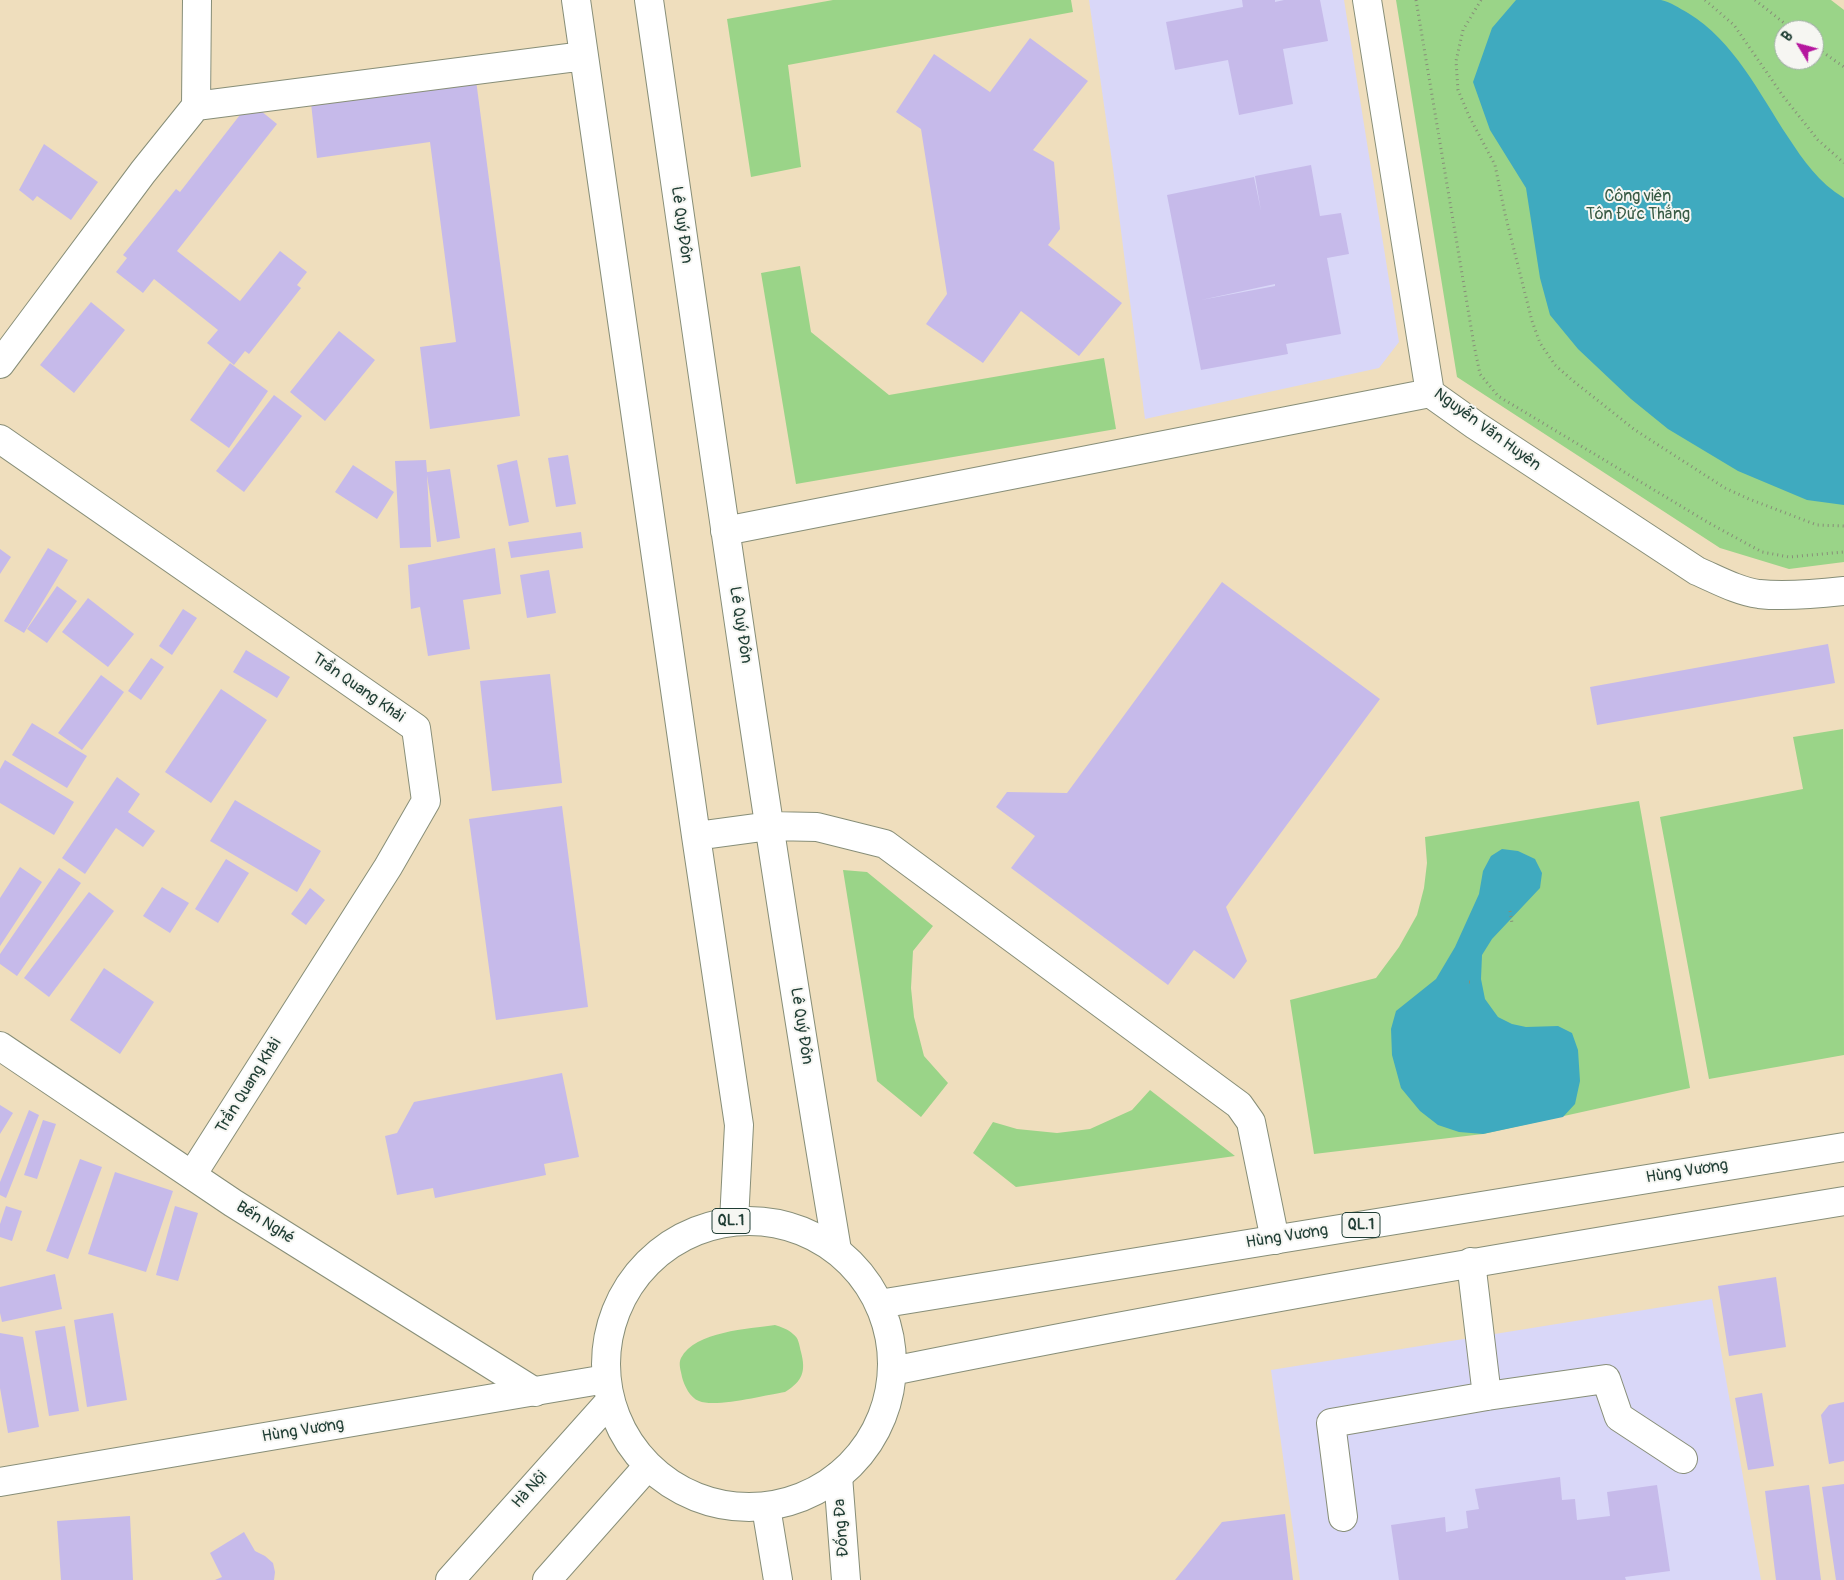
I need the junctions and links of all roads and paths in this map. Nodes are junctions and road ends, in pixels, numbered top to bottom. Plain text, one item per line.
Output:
1 (197, 0) edge
2 (576, 0) edge
3 (649, 0) edge
4 (1367, 0) edge
5 (1416, 0) edge
6 (1482, 0) edge
7 (1705, 0) edge
8 (1754, 0) edge
9 (1780, 20) edge
10 (1824, 53) edge
11 (584, 56) junction
12 (1844, 67) edge
13 (196, 106) junction
14 (1844, 163) edge
15 (0, 364) edge
16 (1430, 393) junction
17 (0, 440) edge
18 (1844, 526) edge
19 (725, 531) junction
20 (1844, 552) edge
21 (1844, 591) edge
22 (770, 826) junction
23 (696, 836) junction
24 (1510, 911) dead end
25 (1512, 923) dead end
26 (0, 1046) edge
27 (1844, 1147) edge
28 (192, 1175) junction
29 (1844, 1200) edge
30 (734, 1221) junction
31 (1275, 1240) junction
32 (837, 1250) junction
33 (1471, 1262) junction
34 (879, 1304) junction
35 (892, 1371) junction
36 (608, 1390) junction
37 (535, 1392) junction
38 (1487, 1396) junction
39 (1683, 1459) dead end
40 (647, 1466) junction
41 (838, 1476) junction
42 (0, 1482) edge
43 (766, 1507) junction
44 (1343, 1517) dead end
45 (450, 1580) edge
46 (547, 1580) edge
47 (778, 1580) edge
48 (846, 1580) edge

1 - 13 street
2 - 11 street
3 - 19 street, Lê Quý Đôn
4 - 16 street, Nguyễn Văn Huyên
5 - 20 path
6 - 18 path
7 - 14 path
8 - 9 path
10 - 12 path
11 - 13 street
11 - 23 street
13 - 15 street
16 - 19 street
16 - 21 street, Nguyễn Văn Huyên
17 - 28 street, Trần Quang Khải
19 - 22 street, Lê Quý Đôn
22 - 23 street
22 - 31 street
22 - 32 street, Lê Quý Đôn
23 - 30 street
24 - 25 path
26 - 28 street, Bến Nghé
27 - 31 street, Hùng Vương / QL.1
28 - 37 street, Bến Nghé
29 - 33 street
30 - 32 street, QL.1
30 - 36 street, QL.1
31 - 34 street, Hùng Vương / QL.1
32 - 34 street, QL.1
33 - 35 street
33 - 38 street
34 - 35 street, QL.1
35 - 41 street, QL.1
36 - 37 street, Hùng Vương
36 - 40 street, QL.1
36 - 45 street, Hà Nội
37 - 42 street, Hùng Vương
38 - 39 street
38 - 44 street
40 - 43 street, QL.1
40 - 46 street
41 - 43 street, QL.1
41 - 48 street, Đống Đa
43 - 47 street

